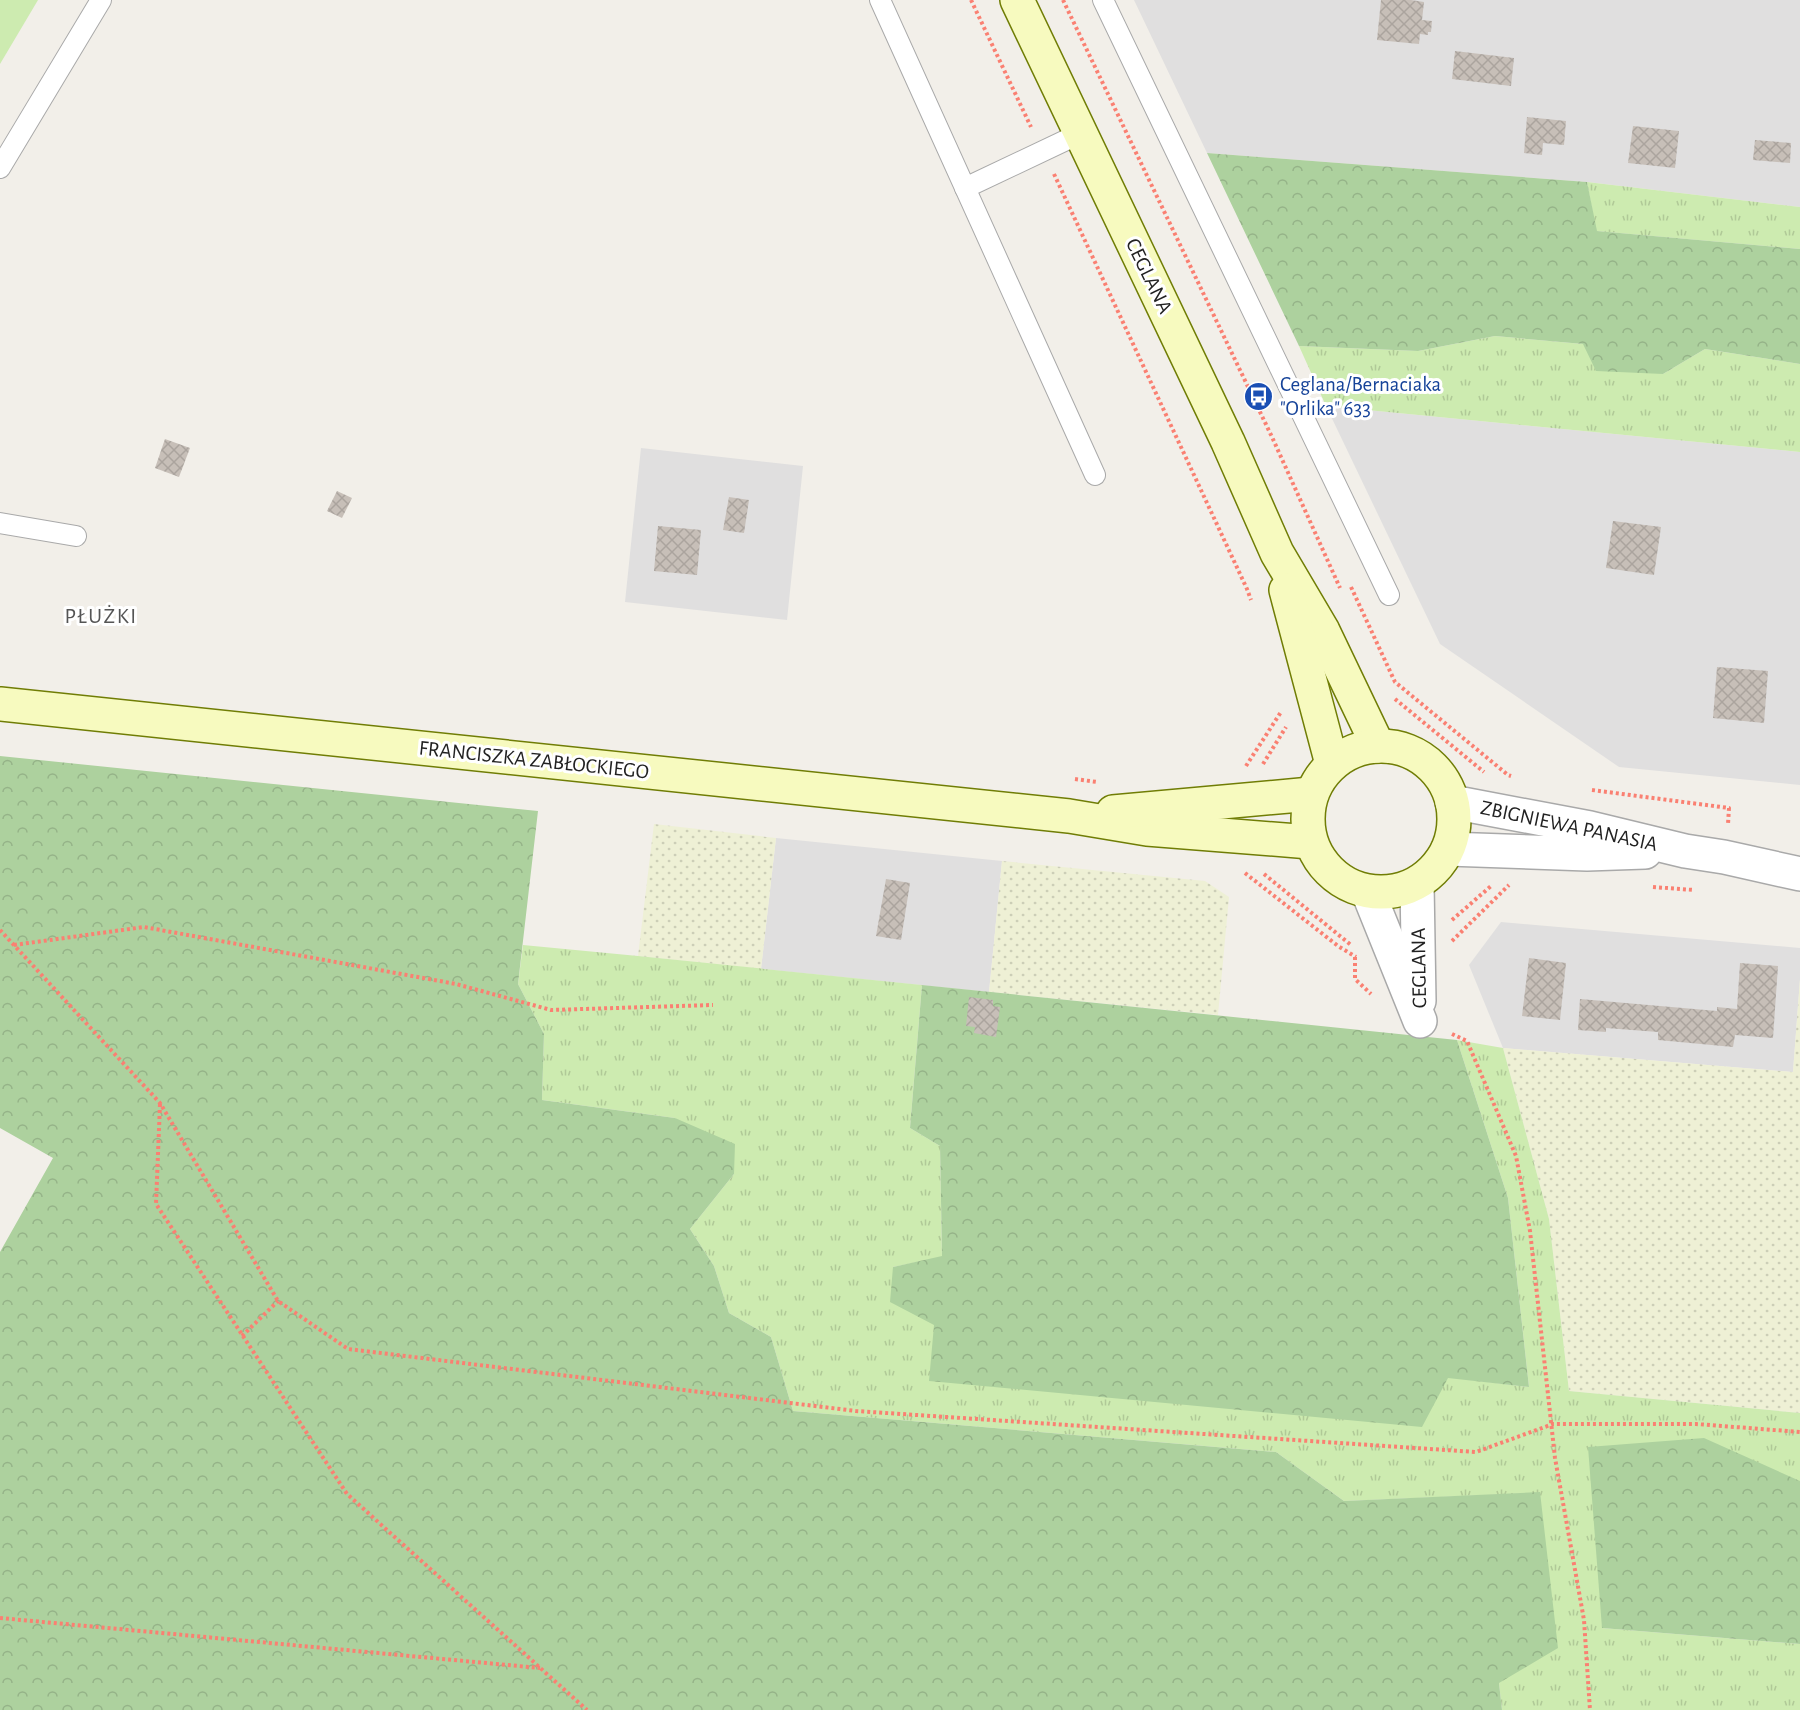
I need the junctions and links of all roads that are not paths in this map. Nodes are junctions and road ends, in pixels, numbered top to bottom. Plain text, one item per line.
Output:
1 (100, 0) edge
2 (880, 0) edge
3 (1017, 0) edge
4 (1102, 0) edge
5 (1081, 133) junction
6 (0, 168) edge
7 (965, 188) junction
8 (1095, 475) dead end
9 (0, 523) edge
10 (76, 536) dead end
11 (1277, 553) junction
12 (1389, 595) dead end
13 (0, 704) edge
14 (1378, 746) junction
15 (1332, 764) junction
16 (1311, 794) junction
17 (1452, 802) junction
18 (1069, 816) junction
19 (1310, 842) junction
20 (1448, 849) junction
21 (1685, 851) junction
22 (1800, 874) edge
23 (1417, 884) junction
24 (1368, 892) junction
25 (1406, 952) junction
26 (1420, 1021) road end

1 - 6 lane
2 - 7 lane
3 - 5 street, CEGLANA
4 - 12 lane
5 - 7 lane
5 - 11 street, CEGLANA
7 - 8 lane
9 - 10 lane
11 - 14 street, CEGLANA
11 - 15 street, CEGLANA
13 - 18 street, FRANCISZKA ZABŁOCKIEGO
14 - 15 street
14 - 17 street
15 - 16 street
16 - 18 street, FRANCISZKA ZABŁOCKIEGO
16 - 19 street
17 - 20 street
17 - 21 street, ZBIGNIEWA PANASIA
18 - 19 street, FRANCISZKA ZABŁOCKIEGO
19 - 24 street
20 - 21 street, ZBIGNIEWA PANASIA
20 - 23 street
21 - 22 street, ZBIGNIEWA PANASIA
23 - 24 street
23 - 25 street, CEGLANA
24 - 25 street, CEGLANA
25 - 26 street, CEGLANA

